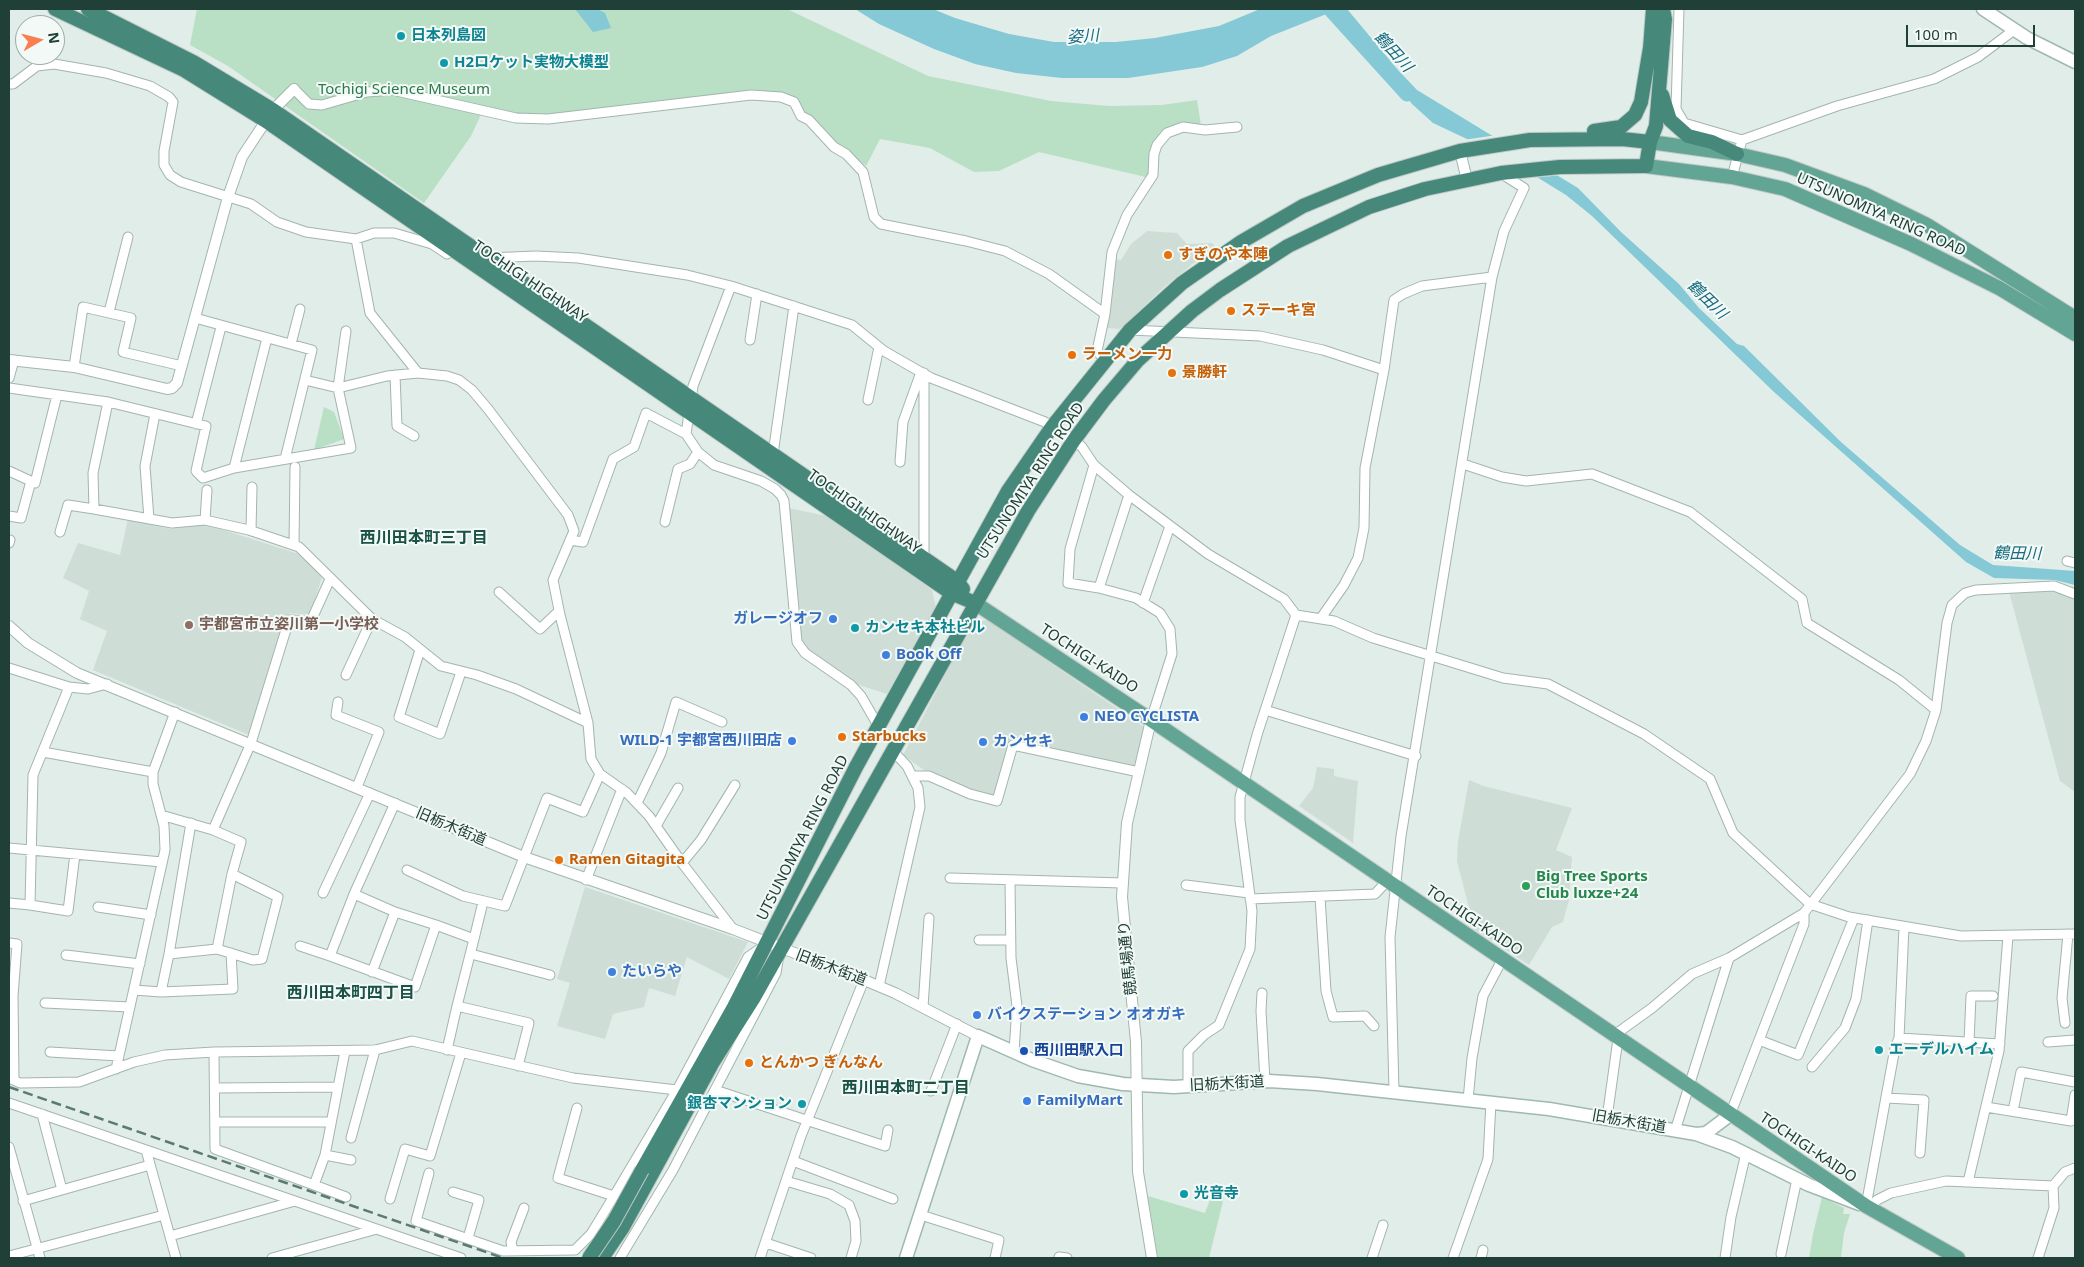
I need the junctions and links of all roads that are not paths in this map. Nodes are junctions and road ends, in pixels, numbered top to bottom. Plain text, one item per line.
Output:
1 (55, 9) edge
2 (88, 9) edge
3 (1653, 9) edge
4 (1663, 9) edge
5 (1679, 9) edge
6 (1983, 9) edge
7 (2014, 30) junction
8 (1650, 42) junction
9 (2075, 62) edge
10 (1661, 69) junction
11 (9, 84) edge
12 (294, 89) joint
13 (270, 116) junction
14 (1237, 127) dead end
15 (1562, 138) junction
16 (1742, 140) junction
17 (1650, 142) junction
18 (1464, 150) junction
19 (1738, 154) junction
20 (1646, 166) junction
21 (1502, 174) junction
22 (1732, 177) junction
23 (1467, 180) junction
24 (228, 197) junction
25 (128, 237) dead end
26 (356, 239) junction
27 (447, 254) dead end
28 (485, 258) junction
29 (1492, 277) junction
30 (731, 286) junction
31 (757, 294) junction
32 (794, 306) junction
33 (300, 309) dead end
34 (109, 312) junction
35 (1105, 314) junction
36 (195, 318) junction
37 (2075, 318) edge
38 (221, 327) junction
39 (1130, 330) junction
40 (346, 331) dead end
41 (1168, 332) junction
42 (2075, 334) edge
43 (267, 338) junction
44 (750, 340) dead end
45 (291, 344) junction
46 (879, 347) junction
47 (11, 360) edge
48 (1105, 360) junction
49 (182, 366) junction
50 (74, 367) junction
51 (1384, 370) junction
52 (922, 372) junction
53 (418, 373) junction
54 (395, 375) junction
55 (9, 378) edge
56 (305, 380) junction
57 (9, 388) edge
58 (338, 388) junction
59 (57, 395) junction
60 (868, 400) dead end
61 (108, 402) junction
62 (689, 404) junction
63 (155, 414) junction
64 (196, 424) junction
65 (1052, 427) junction
66 (686, 434) junction
67 (414, 436) dead end
68 (1074, 440) junction
69 (698, 452) junction
70 (772, 454) junction
71 (285, 459) junction
72 (900, 462) dead end
73 (1462, 464) junction
74 (1094, 465) junction
75 (295, 467) dead end
76 (234, 468) junction
77 (9, 471) edge
78 (31, 482) junction
79 (252, 487) dead end
80 (207, 490) dead end
81 (1129, 495) junction
82 (94, 509) junction
83 (9, 516) edge
84 (149, 519) junction
85 (206, 520) junction
86 (665, 522) dead end
87 (1170, 526) junction
88 (251, 531) junction
89 (60, 532) dead end
90 (570, 540) junction
91 (294, 545) junction
92 (924, 558) junction
93 (330, 579) junction
94 (954, 587) junction
95 (1099, 588) junction
96 (499, 592) dead end
97 (2075, 594) edge
98 (975, 603) junction
99 (1143, 603) junction
100 (559, 611) junction
101 (1296, 615) junction
102 (372, 618) junction
103 (1321, 618) junction
104 (9, 626) edge
105 (420, 650) junction
106 (1431, 655) junction
107 (9, 668) edge
108 (461, 672) junction
109 (346, 675) dead end
110 (107, 684) junction
111 (69, 687) junction
112 (338, 702) dead end
113 (1265, 710) junction
114 (1936, 710) junction
115 (175, 712) junction
116 (1152, 720) junction
117 (722, 722) dead end
118 (588, 723) junction
119 (879, 727) junction
120 (251, 743) junction
121 (893, 751) junction
122 (43, 752) junction
123 (1416, 756) junction
124 (153, 772) junction
125 (1139, 772) junction
126 (600, 774) junction
127 (912, 776) junction
128 (1244, 783) junction
129 (735, 785) dead end
130 (356, 787) junction
131 (678, 788) dead end
132 (622, 789) junction
133 (370, 793) junction
134 (395, 803) junction
135 (637, 803) junction
136 (161, 815) junction
137 (190, 823) junction
138 (656, 826) junction
139 (213, 830) junction
140 (9, 848) edge
141 (31, 850) junction
142 (75, 854) junction
143 (524, 857) junction
144 (162, 862) junction
145 (682, 863) junction
146 (407, 870) dead end
147 (232, 874) junction
148 (950, 878) dead end
149 (586, 880) junction
150 (1010, 880) junction
151 (1123, 883) junction
152 (1391, 884) junction
153 (1186, 885) dead end
154 (323, 893) dead end
155 (354, 894) junction
156 (1250, 896) junction
157 (1320, 897) junction
158 (483, 902) junction
159 (9, 903) edge
160 (1810, 904) junction
161 (30, 905) junction
162 (98, 907) dead end
163 (395, 912) junction
164 (1804, 913) junction
165 (151, 914) junction
166 (929, 918) dead end
167 (1854, 918) junction
168 (1868, 920) junction
169 (436, 926) junction
170 (1904, 927) junction
171 (734, 929) junction
172 (2071, 934) edge
173 (2008, 936) junction
174 (474, 939) junction
175 (979, 940) dead end
176 (1010, 940) junction
177 (9, 943) edge
178 (300, 946) dead end
179 (774, 946) junction
180 (217, 949) junction
181 (168, 954) junction
182 (231, 954) junction
183 (470, 954) junction
184 (66, 955) dead end
185 (330, 956) junction
186 (1729, 958) junction
187 (1502, 960) junction
188 (140, 964) junction
189 (372, 972) junction
190 (550, 975) dead end
191 (864, 980) junction
192 (879, 986) junction
193 (134, 990) junction
194 (161, 992) junction
195 (1262, 993) dead end
196 (1993, 996) dead end
197 (44, 1003) dead end
198 (457, 1006) junction
199 (923, 1006) junction
200 (130, 1007) junction
201 (2065, 1023) dead end
202 (957, 1024) junction
203 (1374, 1026) dead end
204 (978, 1036) junction
205 (1615, 1037) junction
206 (1899, 1038) junction
207 (1759, 1040) junction
208 (2075, 1040) edge
209 (1969, 1042) junction
210 (2048, 1042) dead end
211 (2000, 1044) junction
212 (375, 1050) junction
213 (447, 1050) junction
214 (345, 1051) junction
215 (50, 1052) dead end
216 (214, 1052) junction
217 (1014, 1052) junction
218 (461, 1053) junction
219 (119, 1056) junction
220 (518, 1066) junction
221 (1812, 1067) dead end
222 (116, 1069) junction
223 (11, 1079) edge
224 (1265, 1081) junction
225 (2075, 1082) edge
226 (1138, 1085) junction
227 (1188, 1086) junction
228 (338, 1087) junction
229 (1690, 1087) junction
230 (215, 1088) junction
231 (676, 1090) junction
232 (715, 1090) junction
233 (931, 1091) dead end
234 (1394, 1091) junction
235 (2075, 1095) edge
236 (1886, 1098) junction
237 (1468, 1100) junction
238 (1491, 1102) junction
239 (1711, 1102) junction
240 (9, 1103) edge
241 (1986, 1107) junction
242 (577, 1108) dead end
243 (2013, 1111) junction
244 (42, 1114) junction
245 (1730, 1116) junction
246 (1606, 1118) junction
247 (215, 1122) junction
248 (331, 1122) junction
249 (806, 1122) junction
250 (888, 1130) dead end
251 (1675, 1131) junction
252 (1701, 1134) junction
253 (351, 1138) dead end
254 (9, 1147) edge
255 (146, 1150) junction
256 (1920, 1153) dead end
257 (1746, 1154) junction
258 (325, 1155) junction
259 (350, 1160) dead end
260 (793, 1160) junction
261 (150, 1165) junction
262 (2075, 1168) edge
263 (647, 1172) junction
264 (429, 1173) dead end
265 (1797, 1179) junction
266 (786, 1181) junction
267 (1968, 1182) junction
268 (314, 1185) junction
269 (2053, 1186) junction
270 (62, 1190) junction
271 (453, 1192) dead end
272 (614, 1196) junction
273 (346, 1197) dead end
274 (893, 1198) dead end
275 (390, 1199) dead end
276 (23, 1201) junction
277 (295, 1201) junction
278 (1868, 1207) junction
279 (524, 1208) dead end
280 (164, 1215) junction
281 (921, 1215) junction
282 (1383, 1225) dead end
283 (377, 1229) junction
284 (170, 1236) junction
285 (468, 1238) junction
286 (766, 1243) junction
287 (37, 1248) junction
288 (513, 1251) junction
289 (1781, 1254) dead end
290 (9, 1256) edge
291 (288, 1256) edge
292 (40, 1258) edge
293 (176, 1258) edge
294 (272, 1258) edge
295 (461, 1258) edge
296 (589, 1258) edge
297 (602, 1258) edge
298 (620, 1258) edge
299 (760, 1258) edge
300 (811, 1258) edge
301 (851, 1258) edge
302 (906, 1258) edge
303 (995, 1258) edge
304 (1152, 1258) edge
305 (1372, 1258) edge
306 (1452, 1258) edge
307 (1725, 1258) edge
308 (1958, 1258) edge
309 (2038, 1258) edge

1 - 13 highway, TOCHIGI HIGHWAY
2 - 13 highway, TOCHIGI HIGHWAY
3 - 8 highway
4 - 10 highway
5 - 16 street
6 - 7 main road
7 - 9 main road
7 - 16 street
8 - 15 highway
8 - 17 highway
10 - 17 highway
10 - 19 highway
11 - 24 street
12 - 13 street
12 - 35 street
13 - 24 street
13 - 28 highway, TOCHIGI HIGHWAY
13 - 62 highway, TOCHIGI HIGHWAY
14 - 35 street
15 - 17 highway, UTSUNOMIYA RING ROAD
15 - 18 highway, UTSUNOMIYA RING ROAD
16 - 19 street
17 - 19 main road, UTSUNOMIYA RING ROAD
17 - 20 highway
18 - 23 street
18 - 39 highway, UTSUNOMIYA RING ROAD
19 - 22 street
19 - 37 main road, UTSUNOMIYA RING ROAD
20 - 21 highway, UTSUNOMIYA RING ROAD
20 - 22 main road, UTSUNOMIYA RING ROAD
21 - 23 highway, UTSUNOMIYA RING ROAD
21 - 29 street
22 - 42 main road, UTSUNOMIYA RING ROAD
23 - 41 highway, UTSUNOMIYA RING ROAD
24 - 26 street
24 - 36 street
25 - 34 street
26 - 27 street
26 - 53 street
28 - 30 street
28 - 62 highway, TOCHIGI HIGHWAY
29 - 51 street
29 - 73 street
30 - 31 street
30 - 62 street
31 - 32 street
31 - 44 street
32 - 46 street
32 - 70 street
33 - 45 street
34 - 49 street
34 - 50 street
35 - 48 street
36 - 38 street
36 - 49 street
38 - 43 street
38 - 64 street
39 - 41 street
39 - 48 highway, UTSUNOMIYA RING ROAD
40 - 58 street
41 - 51 street
41 - 68 highway, UTSUNOMIYA RING ROAD
43 - 45 street
43 - 76 street
45 - 56 street
46 - 52 street
46 - 60 street
47 - 50 street
47 - 55 street
48 - 65 highway, UTSUNOMIYA RING ROAD
49 - 50 street
51 - 103 street
52 - 65 street
52 - 72 street
52 - 92 street
53 - 54 street
53 - 90 street
54 - 58 street
54 - 67 street
56 - 58 street
56 - 71 street
57 - 59 street
58 - 71 street
59 - 61 street
59 - 78 street
61 - 63 street
61 - 82 street
62 - 66 street
62 - 70 highway, TOCHIGI HIGHWAY
62 - 94 highway, TOCHIGI HIGHWAY
63 - 64 street
63 - 84 street
64 - 76 street
65 - 68 street
65 - 94 highway, UTSUNOMIYA RING ROAD
66 - 69 street
66 - 90 street
68 - 74 street
68 - 98 highway, UTSUNOMIYA RING ROAD
69 - 86 street
69 - 119 street
70 - 92 highway, TOCHIGI HIGHWAY
71 - 76 street
73 - 106 street
73 - 114 street
74 - 81 street
74 - 95 street
75 - 91 street
77 - 78 street
78 - 83 street
79 - 88 street
80 - 85 street
81 - 87 street
81 - 95 street
82 - 84 street
82 - 89 street
84 - 85 street
85 - 88 street
87 - 99 street
87 - 101 street
88 - 91 street
90 - 100 street
91 - 93 street
92 - 94 highway, TOCHIGI HIGHWAY
93 - 102 street
93 - 120 street
94 - 98 highway
94 - 119 highway, UTSUNOMIYA RING ROAD
95 - 99 street
96 - 100 street
97 - 114 street
98 - 116 main road, TOCHIGI-KAIDO
98 - 121 highway, UTSUNOMIYA RING ROAD
99 - 116 street
100 - 118 street
101 - 103 street
101 - 113 street
102 - 105 street
102 - 109 street
103 - 106 street
104 - 110 street, 旧栃木街道
105 - 108 street
105 - 108 street
106 - 123 street
106 - 160 street
107 - 111 street
108 - 118 street
110 - 111 street
110 - 115 street, 旧栃木街道
111 - 122 street
112 - 130 street
113 - 123 street
113 - 128 street
114 - 160 street
115 - 120 street, 旧栃木街道
115 - 124 street
116 - 125 street, 競馬場通り
116 - 128 main road, TOCHIGI-KAIDO
117 - 135 street
118 - 126 street
119 - 179 highway, UTSUNOMIYA RING ROAD
120 - 130 street, 旧栃木街道
120 - 139 street
121 - 127 street
121 - 179 highway, UTSUNOMIYA RING ROAD
122 - 124 street
122 - 141 street
123 - 152 street
124 - 136 street
125 - 127 street
125 - 151 street, 競馬場通り
126 - 132 street
126 - 143 street
127 - 192 street
128 - 152 main road, TOCHIGI-KAIDO
128 - 156 street
129 - 145 street
130 - 133 street, 旧栃木街道
131 - 138 street
132 - 135 street
132 - 149 street
133 - 134 street, 旧栃木街道
133 - 154 street
134 - 143 street, 旧栃木街道
134 - 155 street
135 - 138 street
136 - 137 street
136 - 144 street
137 - 139 street
137 - 181 street
138 - 145 street
139 - 147 street
140 - 141 street
141 - 142 street
141 - 161 street
142 - 144 street
142 - 161 street
143 - 149 street, 旧栃木街道
143 - 158 street
144 - 165 street
145 - 171 street
146 - 158 street
147 - 180 street
147 - 182 street
148 - 150 street
149 - 171 street, 旧栃木街道
150 - 151 street
150 - 176 street
151 - 226 street, 競馬場通り
152 - 157 street
152 - 187 main road, TOCHIGI-KAIDO
152 - 234 street
153 - 156 street
155 - 163 street
155 - 185 street
156 - 157 street
156 - 227 street
157 - 203 street
158 - 174 street
159 - 161 street
160 - 164 street
160 - 167 street
162 - 165 street
163 - 169 street
163 - 189 street
164 - 186 street
164 - 207 street
165 - 188 street
166 - 199 street
167 - 168 street
167 - 207 street
168 - 170 street
168 - 221 street
169 - 174 street
169 - 189 street
170 - 173 street
170 - 206 street
171 - 179 street, 旧栃木街道
172 - 173 street
172 - 201 street
173 - 211 street
174 - 183 street
175 - 176 street
176 - 217 street
177 - 223 street
178 - 185 street
179 - 191 street, 旧栃木街道
179 - 231 street
179 - 232 street
179 - 263 highway, UTSUNOMIYA RING ROAD
180 - 181 street
180 - 182 street
181 - 194 street
182 - 194 street
183 - 190 street
183 - 198 street
184 - 188 street
185 - 189 street
186 - 205 street
186 - 229 street
187 - 205 main road, TOCHIGI-KAIDO
187 - 237 street
188 - 193 street
191 - 192 street, 旧栃木街道
191 - 249 street
192 - 199 street, 旧栃木街道
193 - 194 street
193 - 200 street
195 - 224 street
196 - 209 street
197 - 200 street
198 - 213 street
198 - 220 street
199 - 202 street, 旧栃木街道
200 - 219 street
202 - 204 street, 旧栃木街道
202 - 233 street
204 - 217 main road, 旧栃木街道
204 - 281 main road
205 - 229 main road, TOCHIGI-KAIDO
205 - 246 street
206 - 209 street
206 - 236 street
207 - 245 street
208 - 210 street
209 - 211 street
211 - 241 street
212 - 213 street
212 - 214 street
212 - 253 street
213 - 218 street
214 - 216 street
214 - 228 street
215 - 219 street
216 - 222 street
216 - 230 street
217 - 226 main road, 旧栃木街道
218 - 220 street
218 - 275 street
219 - 222 street
220 - 231 street
222 - 223 street
224 - 227 main road, 旧栃木街道
224 - 234 main road, 旧栃木街道
225 - 243 street
226 - 227 main road, 旧栃木街道
226 - 304 street, 競馬場通り
228 - 230 street
228 - 248 street
229 - 239 main road, TOCHIGI-KAIDO
229 - 251 street
230 - 247 street
231 - 272 street
232 - 249 street
232 - 298 street
234 - 237 main road, 旧栃木街道
235 - 243 street
236 - 256 street
236 - 278 street
237 - 238 main road, 旧栃木街道
238 - 246 main road, 旧栃木街道
238 - 306 street
239 - 245 main road, TOCHIGI-KAIDO
239 - 252 main road
240 - 244 street
241 - 243 street
241 - 267 street
242 - 272 street
244 - 255 street
244 - 270 street
245 - 252 main road
245 - 278 main road, TOCHIGI-KAIDO
246 - 251 main road, 旧栃木街道
247 - 248 street
247 - 268 street
248 - 258 street
249 - 250 street
249 - 260 street
251 - 252 main road, 旧栃木街道
252 - 257 main road, 旧栃木街道
252 - 265 main road
254 - 276 street
255 - 261 street
255 - 277 street
257 - 265 main road, 旧栃木街道
257 - 307 street
258 - 259 street
258 - 268 street
260 - 266 street
260 - 274 street
261 - 270 street
261 - 280 street
262 - 269 street
263 - 296 highway, UTSUNOMIYA RING ROAD, bridge
263 - 297 highway, UTSUNOMIYA RING ROAD
264 - 285 street
265 - 278 main road, 旧栃木街道
265 - 289 street
266 - 286 street
266 - 301 street
267 - 269 street
267 - 278 street
268 - 273 street
269 - 309 street
270 - 276 street
271 - 285 street
272 - 288 street
276 - 287 street
277 - 283 street
277 - 284 street
278 - 308 main road, TOCHIGI-KAIDO
279 - 288 street
280 - 284 street
280 - 287 street
281 - 302 main road
281 - 303 street
282 - 305 street
283 - 291 street
283 - 295 street
284 - 293 street
285 - 288 street
286 - 299 street
286 - 300 street
287 - 290 street
287 - 292 street
291 - 294 street

